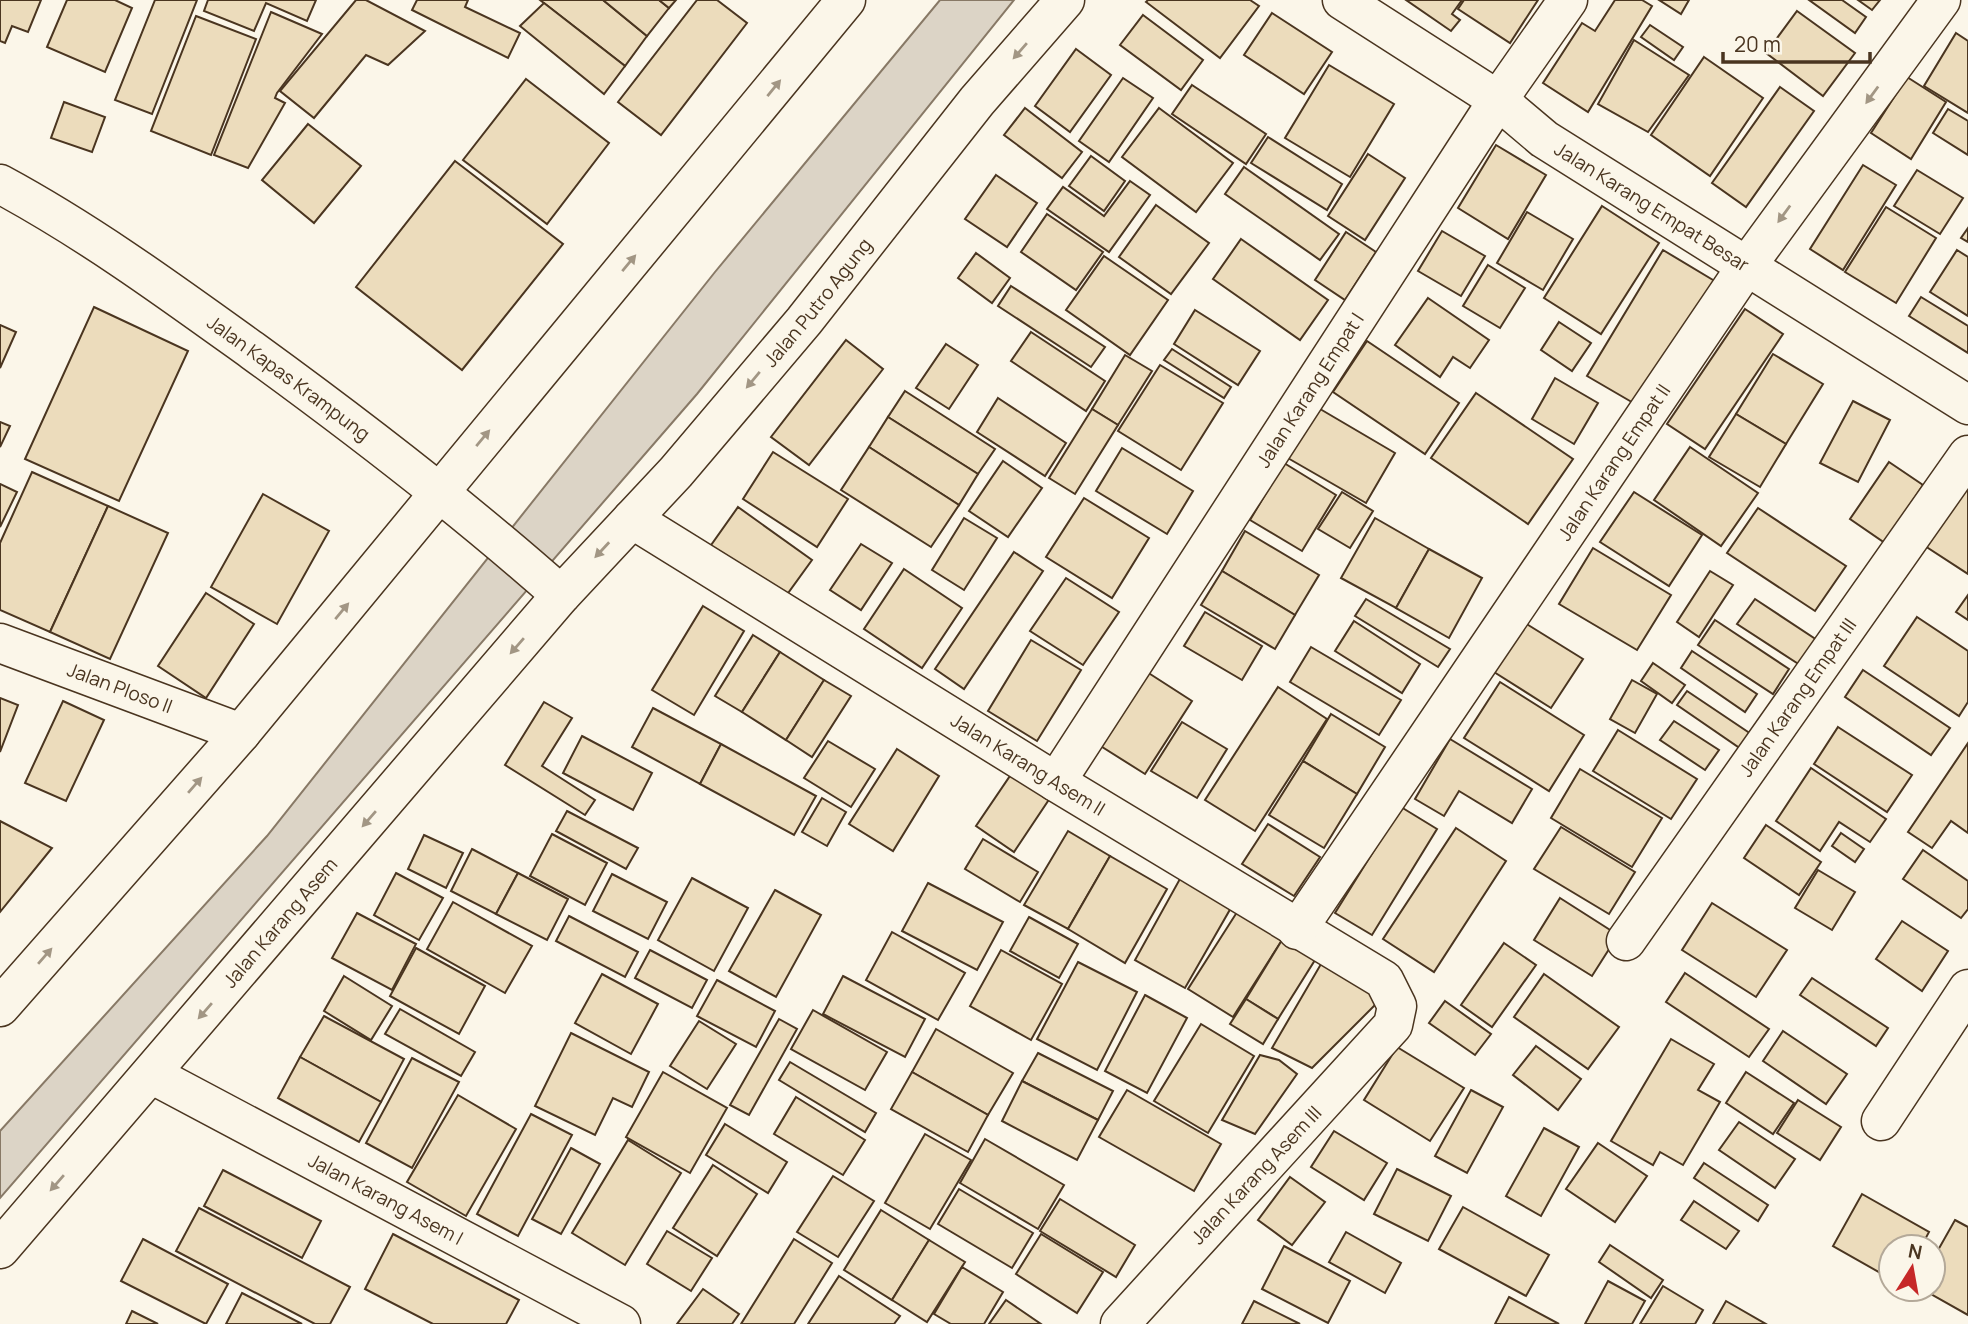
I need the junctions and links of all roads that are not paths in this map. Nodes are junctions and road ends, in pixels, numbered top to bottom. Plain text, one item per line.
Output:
1 (846, 0) edge
2 (1065, 0) edge
3 (1342, 0) edge
4 (1568, 0) edge
5 (1941, 0) edge
6 (1498, 100) junction
7 (0, 184) edge
8 (1745, 267) junction
9 (1968, 405) edge
10 (1968, 455) edge
11 (445, 495) junction
12 (632, 519) junction
13 (555, 589) junction
14 (0, 643) edge
15 (240, 733) junction
16 (1056, 782) junction
17 (1297, 930) junction
18 (1626, 941) dead end
19 (1968, 989) edge
20 (0, 1007) edge
21 (1393, 1026) joint
22 (151, 1074) junction
23 (1881, 1121) dead end
24 (0, 1249) edge
25 (621, 1324) edge
26 (1120, 1324) edge

11 -> 1 street
2 -> 12 street, Jalan Putro Agung
3 - 6 street, Jalan Karang Empat Besar
4 - 6 street, Jalan Karang Empat I
5 -> 8 street, Jalan Karang Empat II
6 - 8 street, Jalan Karang Empat Besar
6 - 16 street, Jalan Karang Empat I
7 - 11 street, Jalan Kapas Krampung
8 - 9 street, Jalan Karang Empat Besar
8 - 17 street, Jalan Karang Empat II
10 - 18 street, Jalan Karang Empat III
11 - 13 street, Jalan Kapas Krampung
15 -> 11 street
12 -> 13 street, Jalan Putro Agung
12 - 16 street, Jalan Karang Asem II
13 -> 22 street, Jalan Karang Asem
14 - 15 street, Jalan Ploso II
20 -> 15 street
16 - 17 street, Jalan Karang Asem II
17 - 21 street, Jalan Karang Asem II
19 - 23 street
21 - 26 street, Jalan Karang Asem III
22 -> 24 street, Jalan Karang Asem
22 - 25 street, Jalan Karang Asem I

